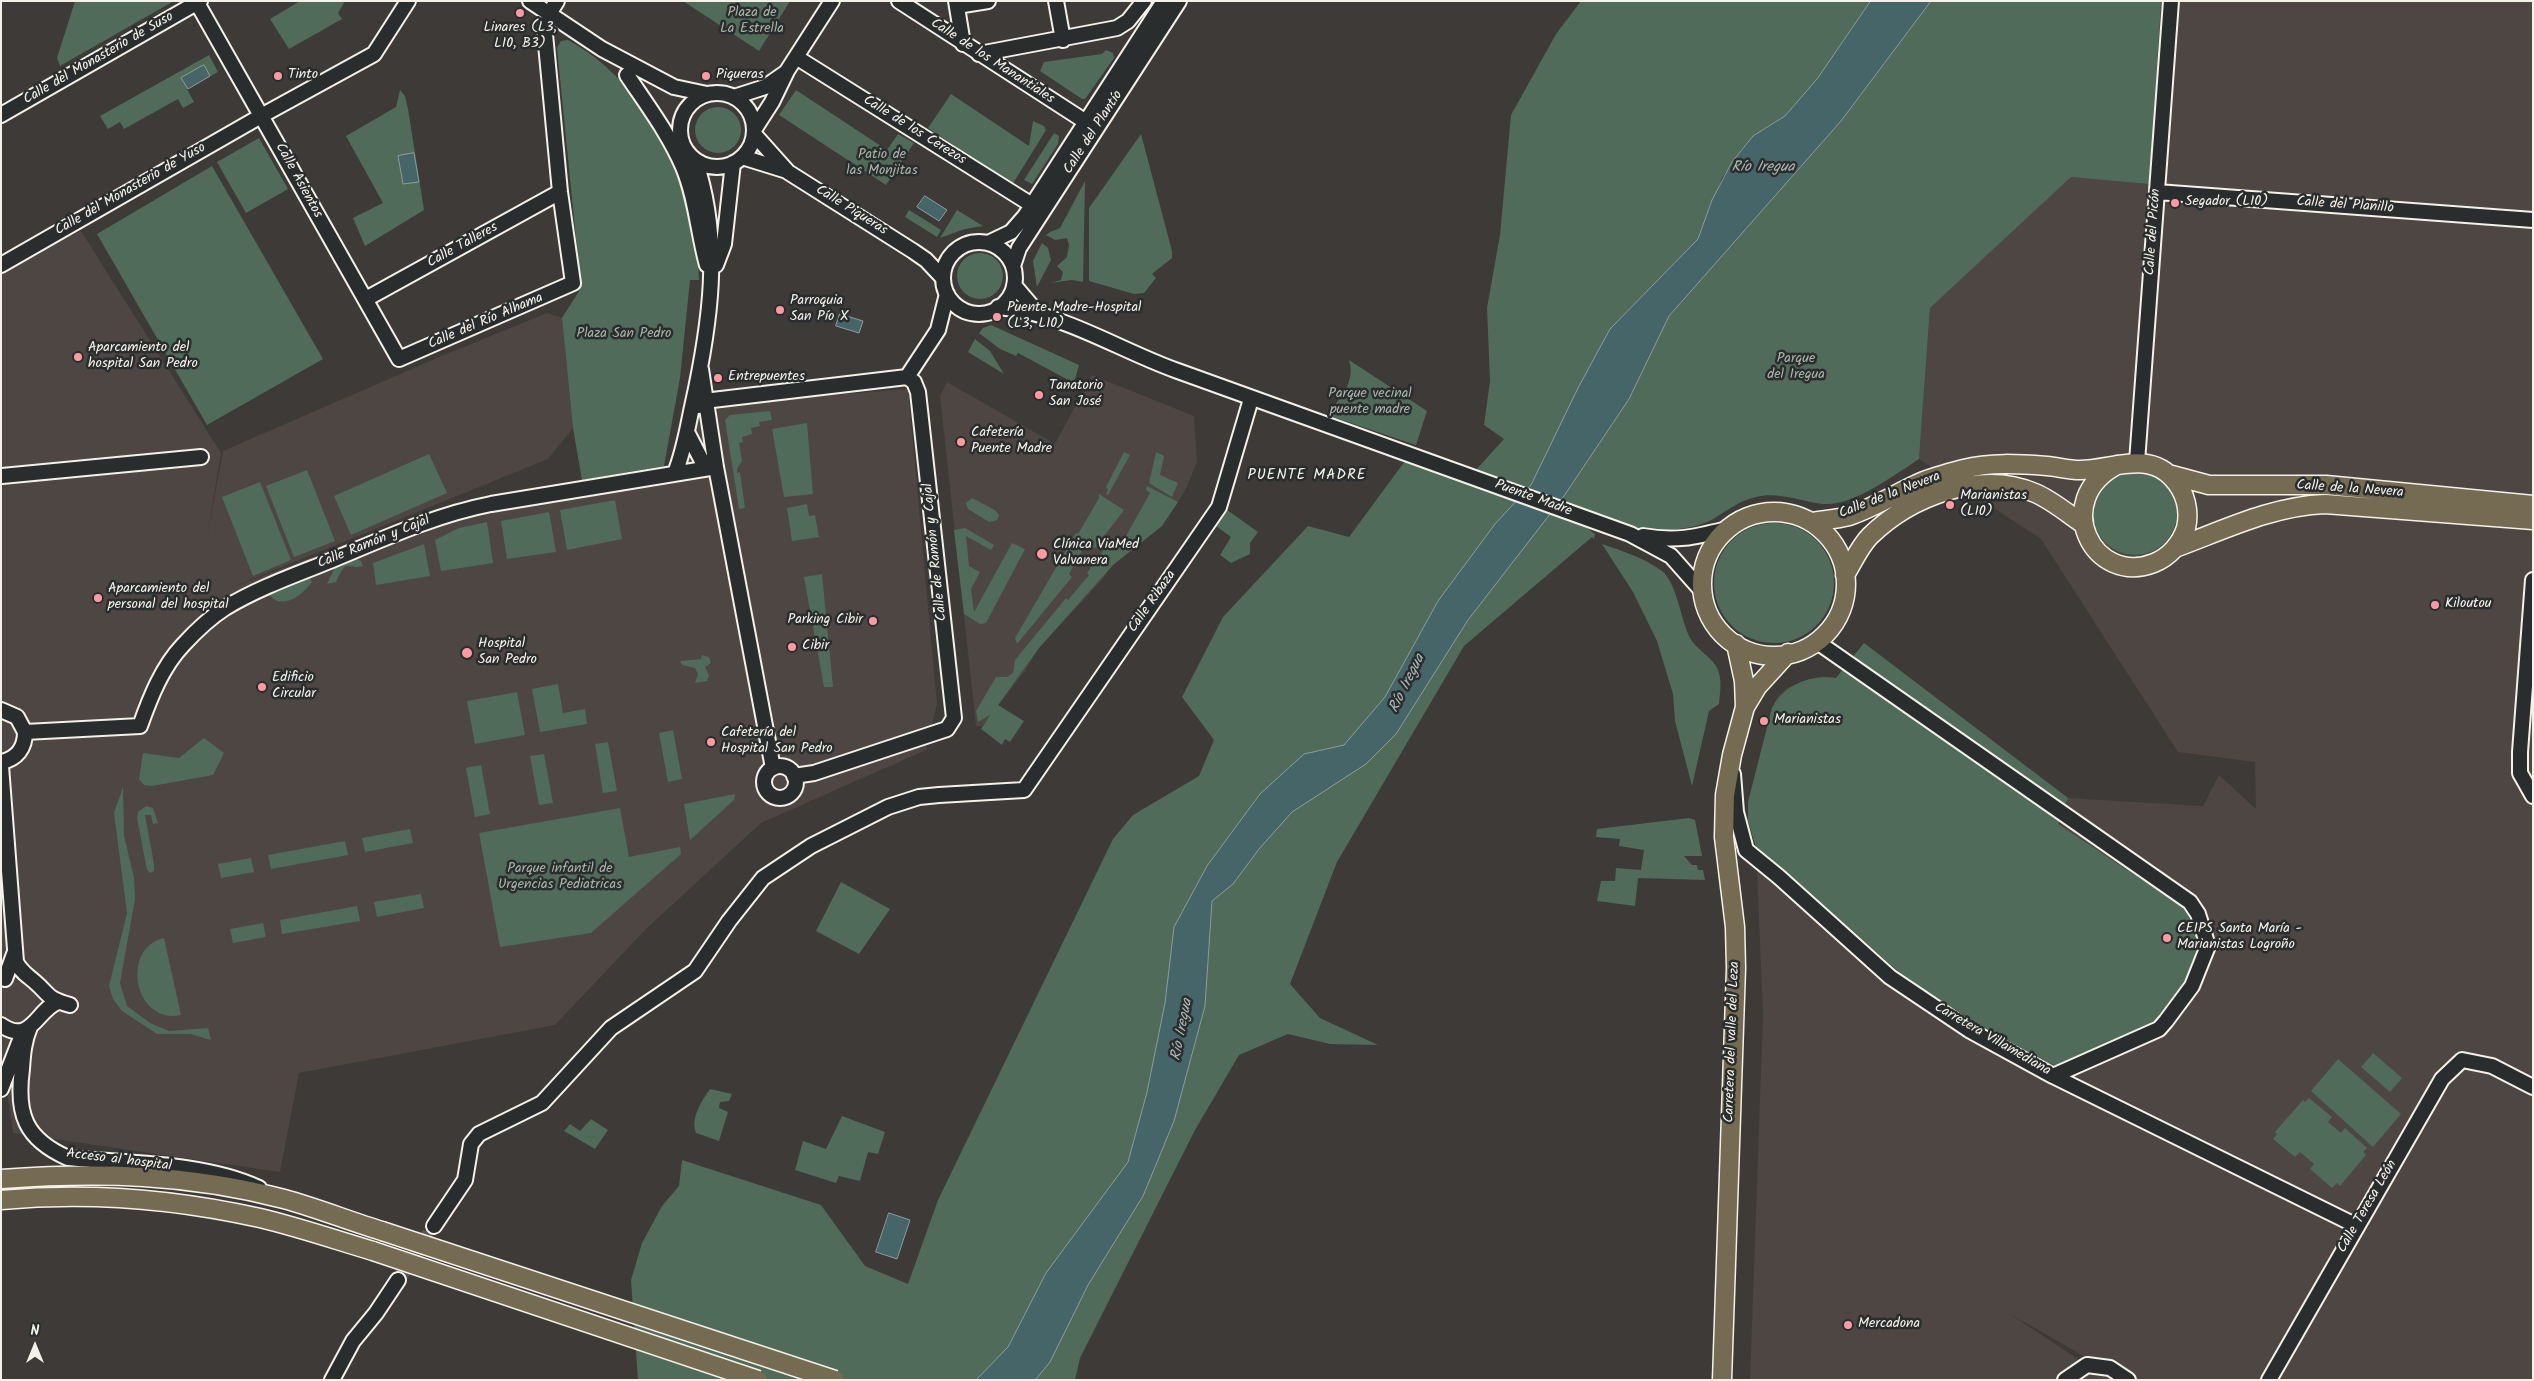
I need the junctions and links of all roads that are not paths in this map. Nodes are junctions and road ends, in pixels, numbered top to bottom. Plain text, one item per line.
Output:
1 (408, 1) edge
2 (530, 1) edge
3 (558, 1) edge
4 (832, 1) edge
5 (899, 1) edge
6 (988, 1) edge
7 (1056, 1) edge
8 (1144, 1) edge
9 (1164, 1) edge
10 (1179, 1) edge
11 (2171, 1) edge
12 (198, 2) edge
13 (956, 4) edge
14 (549, 14) junction
15 (1062, 40) junction
16 (964, 44) junction
17 (602, 49) junction
18 (979, 54) junction
19 (796, 56) junction
20 (787, 71) junction
21 (627, 75) junction
22 (707, 94) junction
23 (734, 97) junction
24 (1, 115) edge
25 (261, 116) junction
26 (1086, 122) junction
27 (754, 132) junction
28 (680, 138) junction
29 (695, 160) junction
30 (737, 160) junction
31 (788, 172) junction
32 (560, 192) junction
33 (2157, 192) junction
34 (1032, 205) junction
35 (2533, 220) edge
36 (988, 243) junction
37 (913, 250) junction
38 (952, 254) junction
39 (1, 265) edge
40 (1012, 266) junction
41 (943, 278) junction
42 (711, 280) junction
43 (1014, 285) junction
44 (947, 294) junction
45 (366, 299) junction
46 (998, 307) junction
47 (966, 311) junction
48 (1038, 312) junction
49 (938, 330) junction
50 (399, 359) joint
51 (701, 369) junction
52 (907, 377) junction
53 (1251, 399) junction
54 (704, 402) junction
55 (691, 410) junction
56 (688, 434) junction
57 (202, 457) dead end
58 (2137, 462) junction
59 (2117, 465) junction
60 (716, 467) junction
61 (675, 473) junction
62 (2168, 474) junction
63 (1, 477) edge
64 (2533, 505) edge
65 (2533, 520) edge
66 (1812, 522) junction
67 (2083, 524) junction
68 (1727, 529) junction
69 (1630, 534) junction
70 (2175, 548) junction
71 (1845, 575) junction
72 (2533, 580) edge
73 (1702, 591) junction
74 (1816, 641) junction
75 (1736, 644) junction
76 (1788, 653) junction
77 (1745, 707) junction
78 (1, 710) edge
79 (25, 732) junction
80 (1732, 755) junction
81 (1, 762) edge
82 (1, 766) edge
83 (773, 768) junction
84 (794, 776) junction
85 (2533, 796) edge
86 (14, 954) junction
87 (27, 977) junction
88 (3, 980) edge
89 (41, 989) junction
90 (42, 1014) junction
91 (2, 1026) edge
92 (30, 1027) junction
93 (16, 1049) junction
94 (2054, 1076) junction
95 (2533, 1087) edge
96 (1, 1089) edge
97 (1, 1179) edge
98 (1, 1200) edge
99 (284, 1200) junction
100 (435, 1224) tunnel mouth
101 (2357, 1226) junction
102 (398, 1280) tunnel mouth
103 (332, 1380) edge
104 (758, 1380) edge
105 (835, 1380) edge
106 (1722, 1380) edge
107 (2065, 1380) edge
108 (2128, 1380) edge
109 (2269, 1380) edge

1 - 25 street, Calle del Monasterio de Yuso
2 - 14 street
3 - 14 street
4 - 19 street
5 - 16 street, Calle de los Manantiales
6 - 13 street
7 - 15 street
8 - 15 street
9 - 26 street, Calle del Plantío
10 - 40 street, Calle del Plantío
11 - 33 street, Calle del Picón
12 - 24 street, Calle del Monasterio de Suso
12 - 25 street, Calle Asientos
13 - 16 street
14 - 17 street
14 - 32 street
15 - 18 street
16 - 18 street, Calle de los Manantiales
17 - 21 street
17 - 22 street
18 - 26 street, Calle de los Manantiales
19 - 20 street
19 - 34 street, Calle de los Cerezos
20 - 23 street
20 - 27 street
21 - 28 street
21 - 42 street
22 - 23 street
22 - 28 street
23 - 27 street
25 - 39 street, Calle del Monasterio de Yuso
25 - 45 street, Calle Asientos
26 - 34 street, Calle del Plantío
27 - 30 street
27 - 31 street, Calle Piqueras
28 - 29 street
29 - 30 street
29 - 42 street
30 - 31 street, Calle Piqueras
30 - 42 street
31 - 37 street, Calle Piqueras
32 - 45 street, Calle Talleres
32 - 50 street, Calle del Río Alhama
33 - 35 street, Calle del Planillo
33 - 58 street, Calle del Picón
34 - 36 street, Calle del Plantío
36 - 38 street
36 - 40 street
37 - 38 street, Calle Piqueras
37 - 41 street, Calle Piqueras
38 - 41 street
40 - 43 street
41 - 44 street
42 - 51 street
43 - 46 street
43 - 48 street
44 - 47 street
44 - 49 street
45 - 50 street, Calle Asientos
46 - 47 street
46 - 48 street
47 - 49 street
48 - 53 street, Puente Madre
49 - 52 street
51 - 54 street
51 - 55 street
52 - 54 street
52 - 84 street, Calle de Ramón y Cajal
53 - 69 street, Puente Madre
53 - 100 street, Calle Ribaza
54 - 55 street
54 - 60 street
55 - 56 street
56 - 60 street
56 - 61 street
57 - 63 street
58 - 59 main road
58 - 62 main road
59 - 66 main road, Calle de la Nevera
59 - 67 main road
60 - 61 street, Calle Ramón y Cajal
60 - 83 street
61 - 79 street, Calle Ramón y Cajal
62 - 64 main road, Calle de la Nevera
62 - 70 main road
65 - 70 main road, Calle de la Nevera
66 - 68 main road
66 - 71 main road
67 - 70 main road
67 - 71 main road, Calle de la Nevera
68 - 69 street
68 - 73 main road
69 - 73 street
71 - 74 main road
72 - 85 street
73 - 75 main road
74 - 76 main road
74 - 94 street
75 - 76 main road
75 - 77 main road, Carretera del valle del Leza
76 - 77 main road, Carretera del valle del Leza
77 - 80 main road, Carretera del valle del Leza
78 - 79 street
79 - 81 street
80 - 94 street, Carretera Villamediana
80 - 106 main road, Carretera del valle del Leza
82 - 86 street
83 - 84 street
83 - 84 street
86 - 87 street
86 - 88 street
87 - 88 street
87 - 89 street
89 - 90 street
89 - 90 street
90 - 92 street
91 - 92 street
91 - 93 street
92 - 93 street
92 - 99 street, Acceso al hospital
93 - 96 street
94 - 101 street, Carretera Villamediana
95 - 101 street, Calle Teresa León
97 - 99 main road
98 - 104 main road, bridge
99 - 105 main road, bridge
101 - 109 street, Calle Teresa León
102 - 103 street
107 - 108 street

